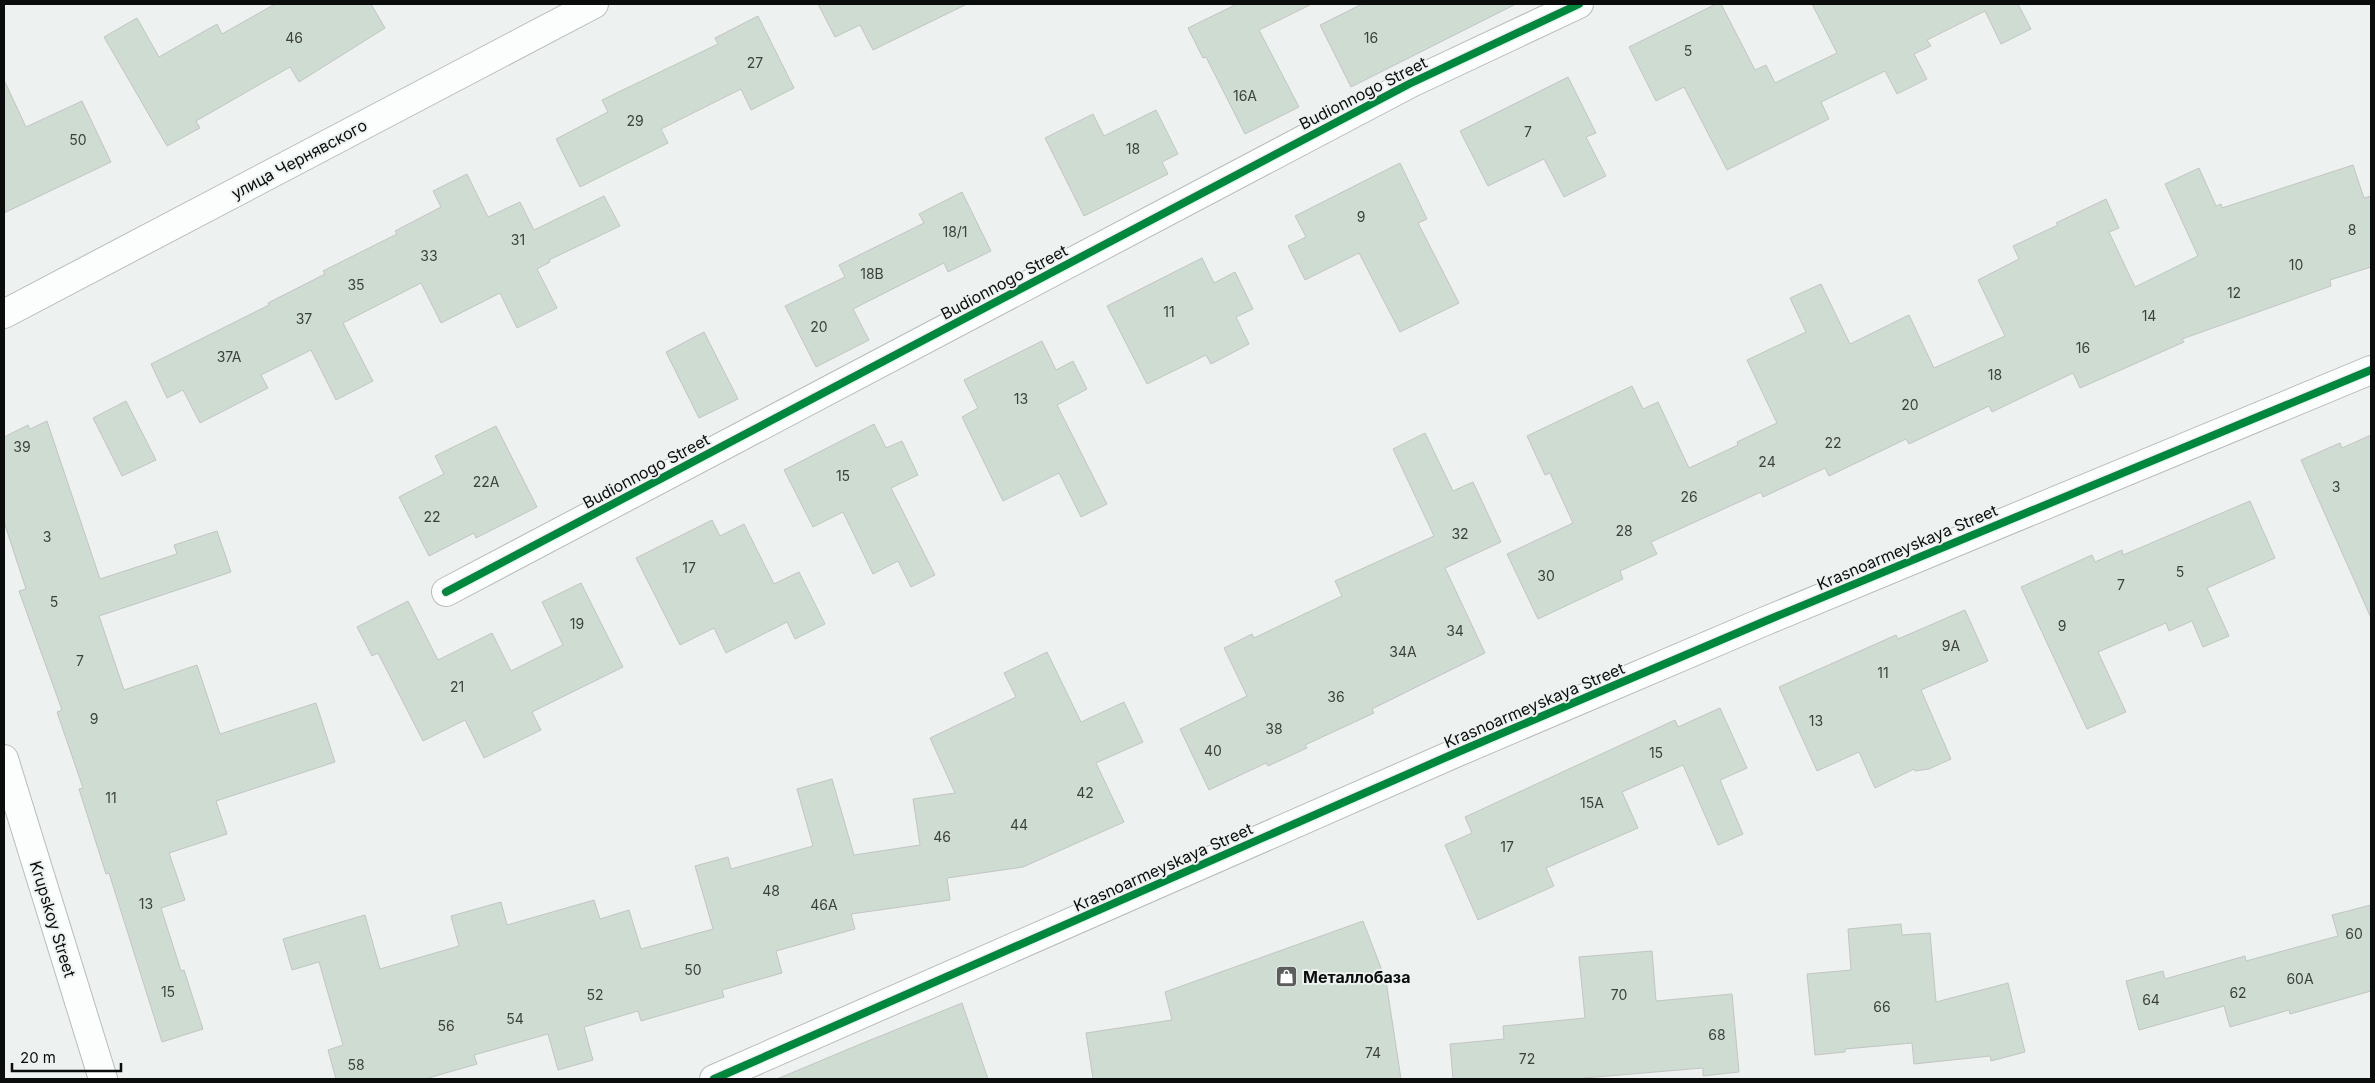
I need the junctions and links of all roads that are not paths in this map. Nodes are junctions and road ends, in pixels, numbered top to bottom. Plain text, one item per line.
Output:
1 (594, 4) edge
2 (1579, 4) edge
3 (4, 314) edge
4 (2371, 370) edge
5 (446, 592) dead end
6 (4, 758) edge
7 (103, 1079) edge
8 (714, 1079) edge

1 - 3 street, улица Чернявского
2 - 5 street, Budionnogo Street
4 - 8 street, Krasnoarmeyskaya Street
6 - 7 street, Krupskoy Street

